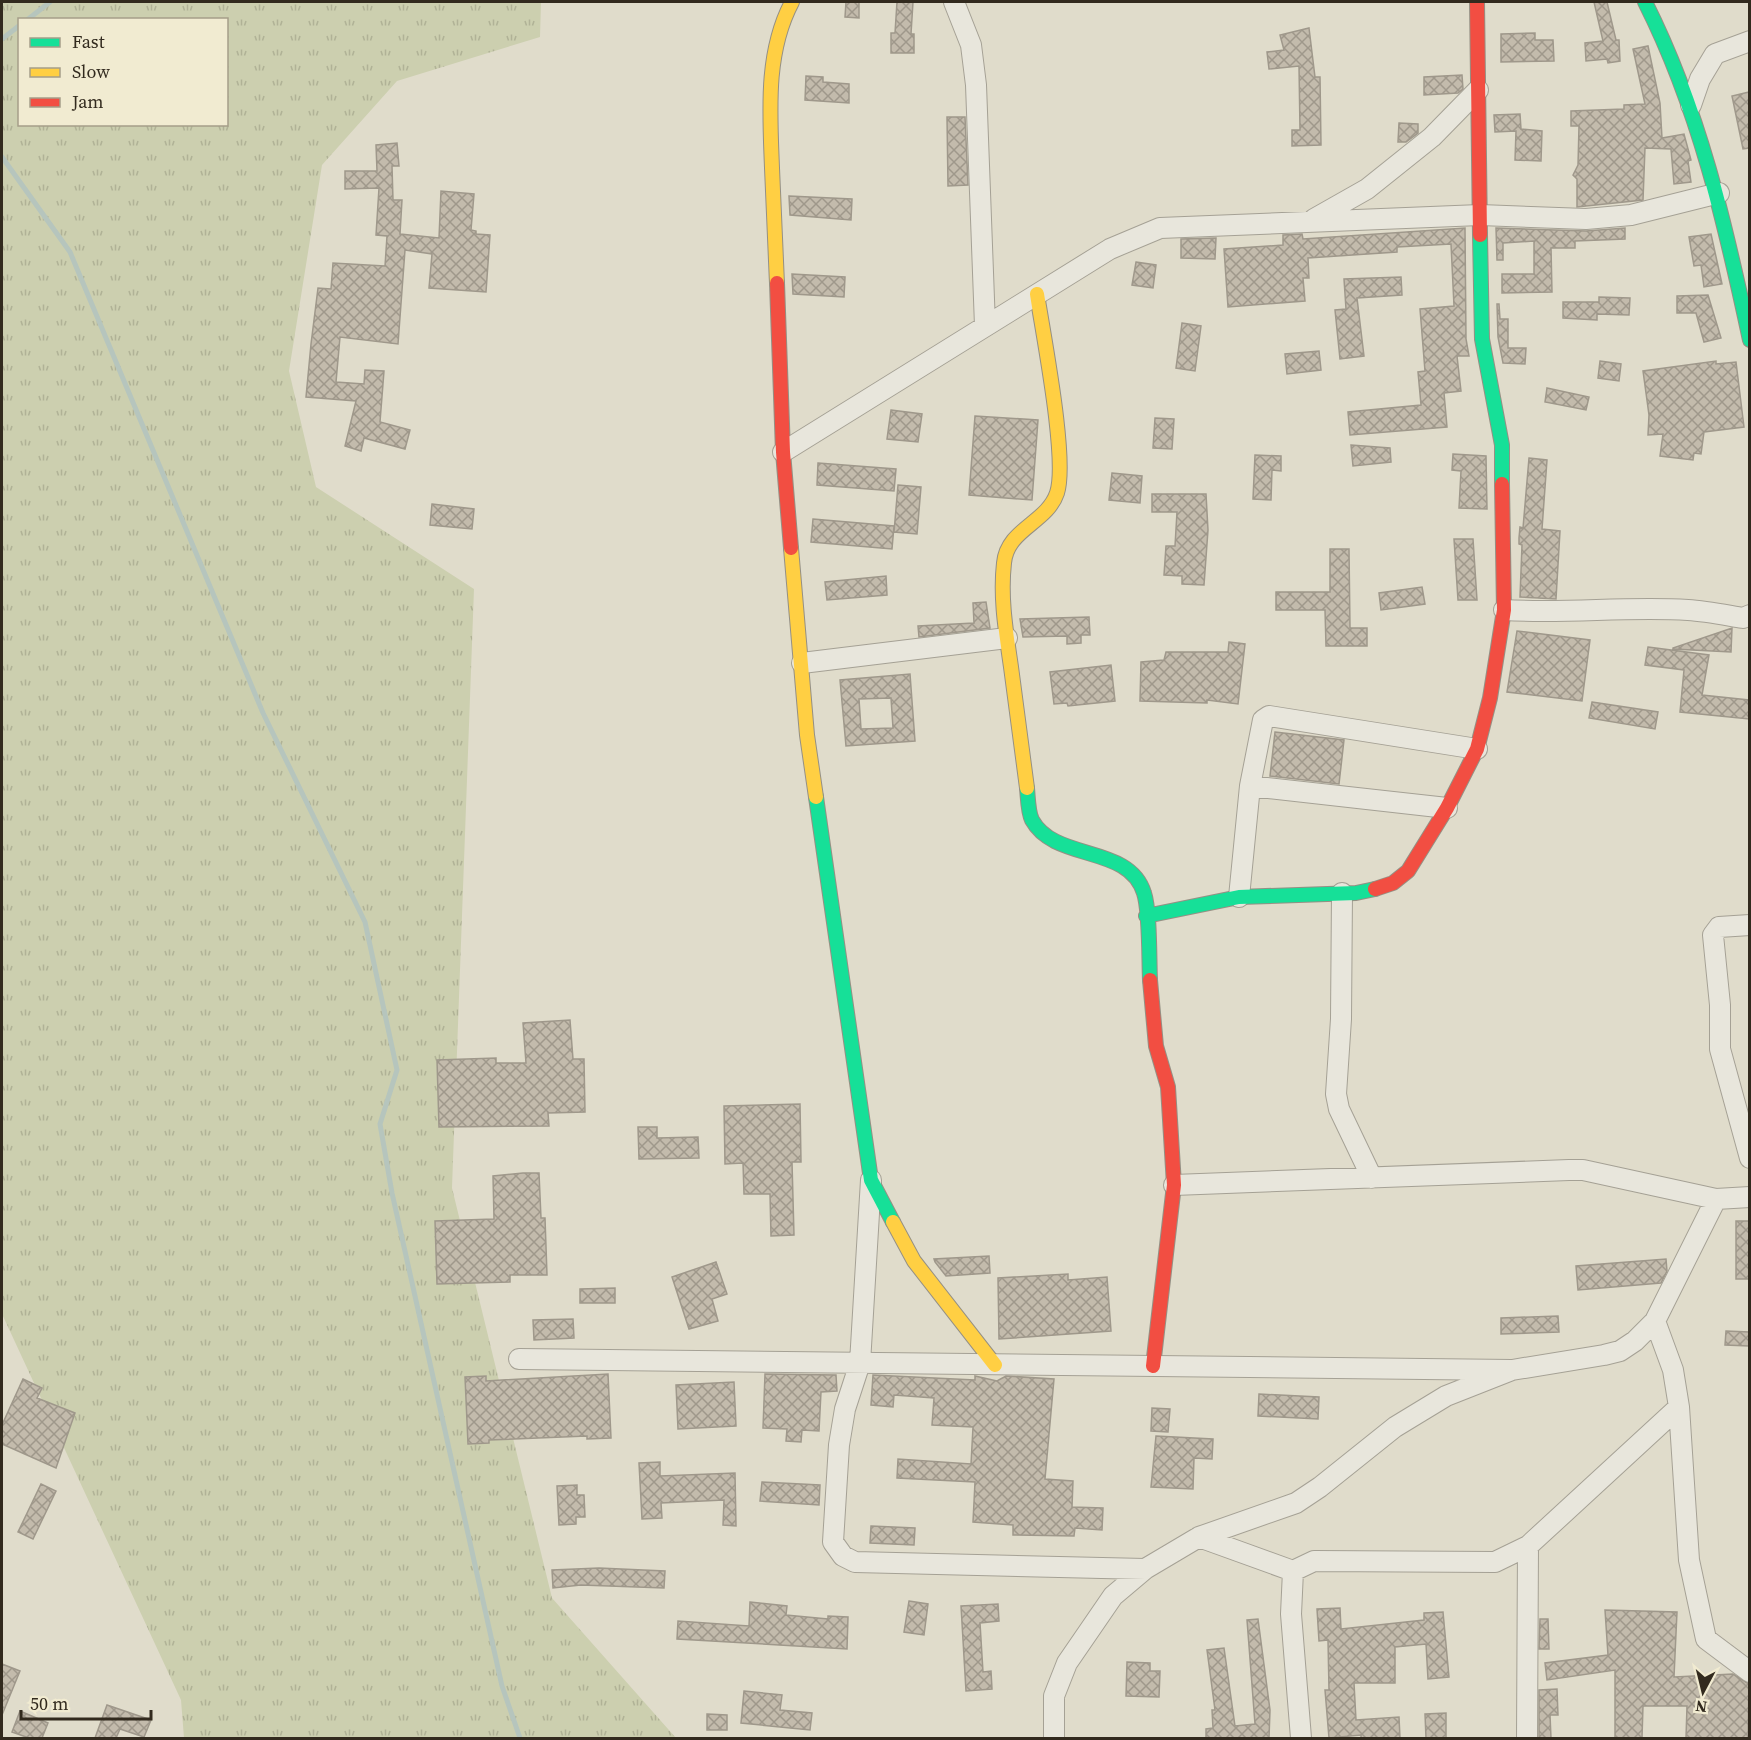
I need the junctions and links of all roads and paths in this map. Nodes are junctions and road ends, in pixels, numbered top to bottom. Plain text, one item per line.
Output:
1 (792, 2) edge
2 (954, 2) edge
3 (1477, 2) edge
4 (1645, 2) edge
5 (1749, 42) edge
6 (1478, 90) junction
7 (1691, 105) junction
8 (1719, 193) junction
9 (1480, 215) junction
10 (1311, 221) junction
11 (1037, 294) junction
12 (985, 326) junction
13 (1749, 340) edge
14 (783, 452) junction
15 (1504, 610) junction
16 (1749, 615) edge
17 (1007, 638) junction
18 (802, 663) junction
19 (1477, 750) junction
20 (1250, 786) junction
21 (1447, 808) junction
22 (1342, 893) junction
23 (1239, 897) junction
24 (1146, 916) junction
25 (1749, 925) edge
26 (1749, 1158) edge
27 (1372, 1178) junction
28 (871, 1180) junction
29 (1174, 1185) junction
30 (1749, 1197) edge
31 (1716, 1199) junction
32 (1655, 1321) junction
33 (519, 1359) dead end
34 (860, 1363) junction
35 (995, 1365) junction
36 (1153, 1366) junction
37 (1512, 1370) junction
38 (1679, 1407) junction
39 (1199, 1537) junction
40 (1528, 1546) junction
41 (1145, 1569) junction
42 (1293, 1571) junction
43 (1749, 1672) edge
44 (1054, 1738) edge
45 (1301, 1738) edge
46 (1527, 1738) edge

1 - 14 street
2 - 12 street
3 - 6 street
4 - 7 street
5 - 7 street
6 - 9 street
6 - 10 street
7 - 8 street
8 - 9 street
8 - 13 street
9 - 10 street
9 - 15 street
10 - 11 street
11 - 12 street
11 - 17 street
12 - 14 street
14 - 18 street
15 - 16 street
15 - 19 street
17 - 18 street
17 - 24 street
18 - 28 street
19 - 20 street
19 - 21 street
20 - 21 street
20 - 23 street
21 - 22 street
22 - 23 street
22 - 27 street
23 - 24 street
24 - 29 street
25 - 26 street
27 - 29 street
27 - 31 street
28 - 34 street
28 - 35 street
29 - 36 street
30 - 31 street
31 - 32 street
32 - 37 street
32 - 38 street
33 - 34 street
34 - 35 street
34 - 41 street
35 - 36 street
36 - 37 street
37 - 39 street
38 - 40 street
38 - 43 street
39 - 41 street
39 - 42 street
40 - 42 street
40 - 46 street
41 - 44 street
42 - 45 street

